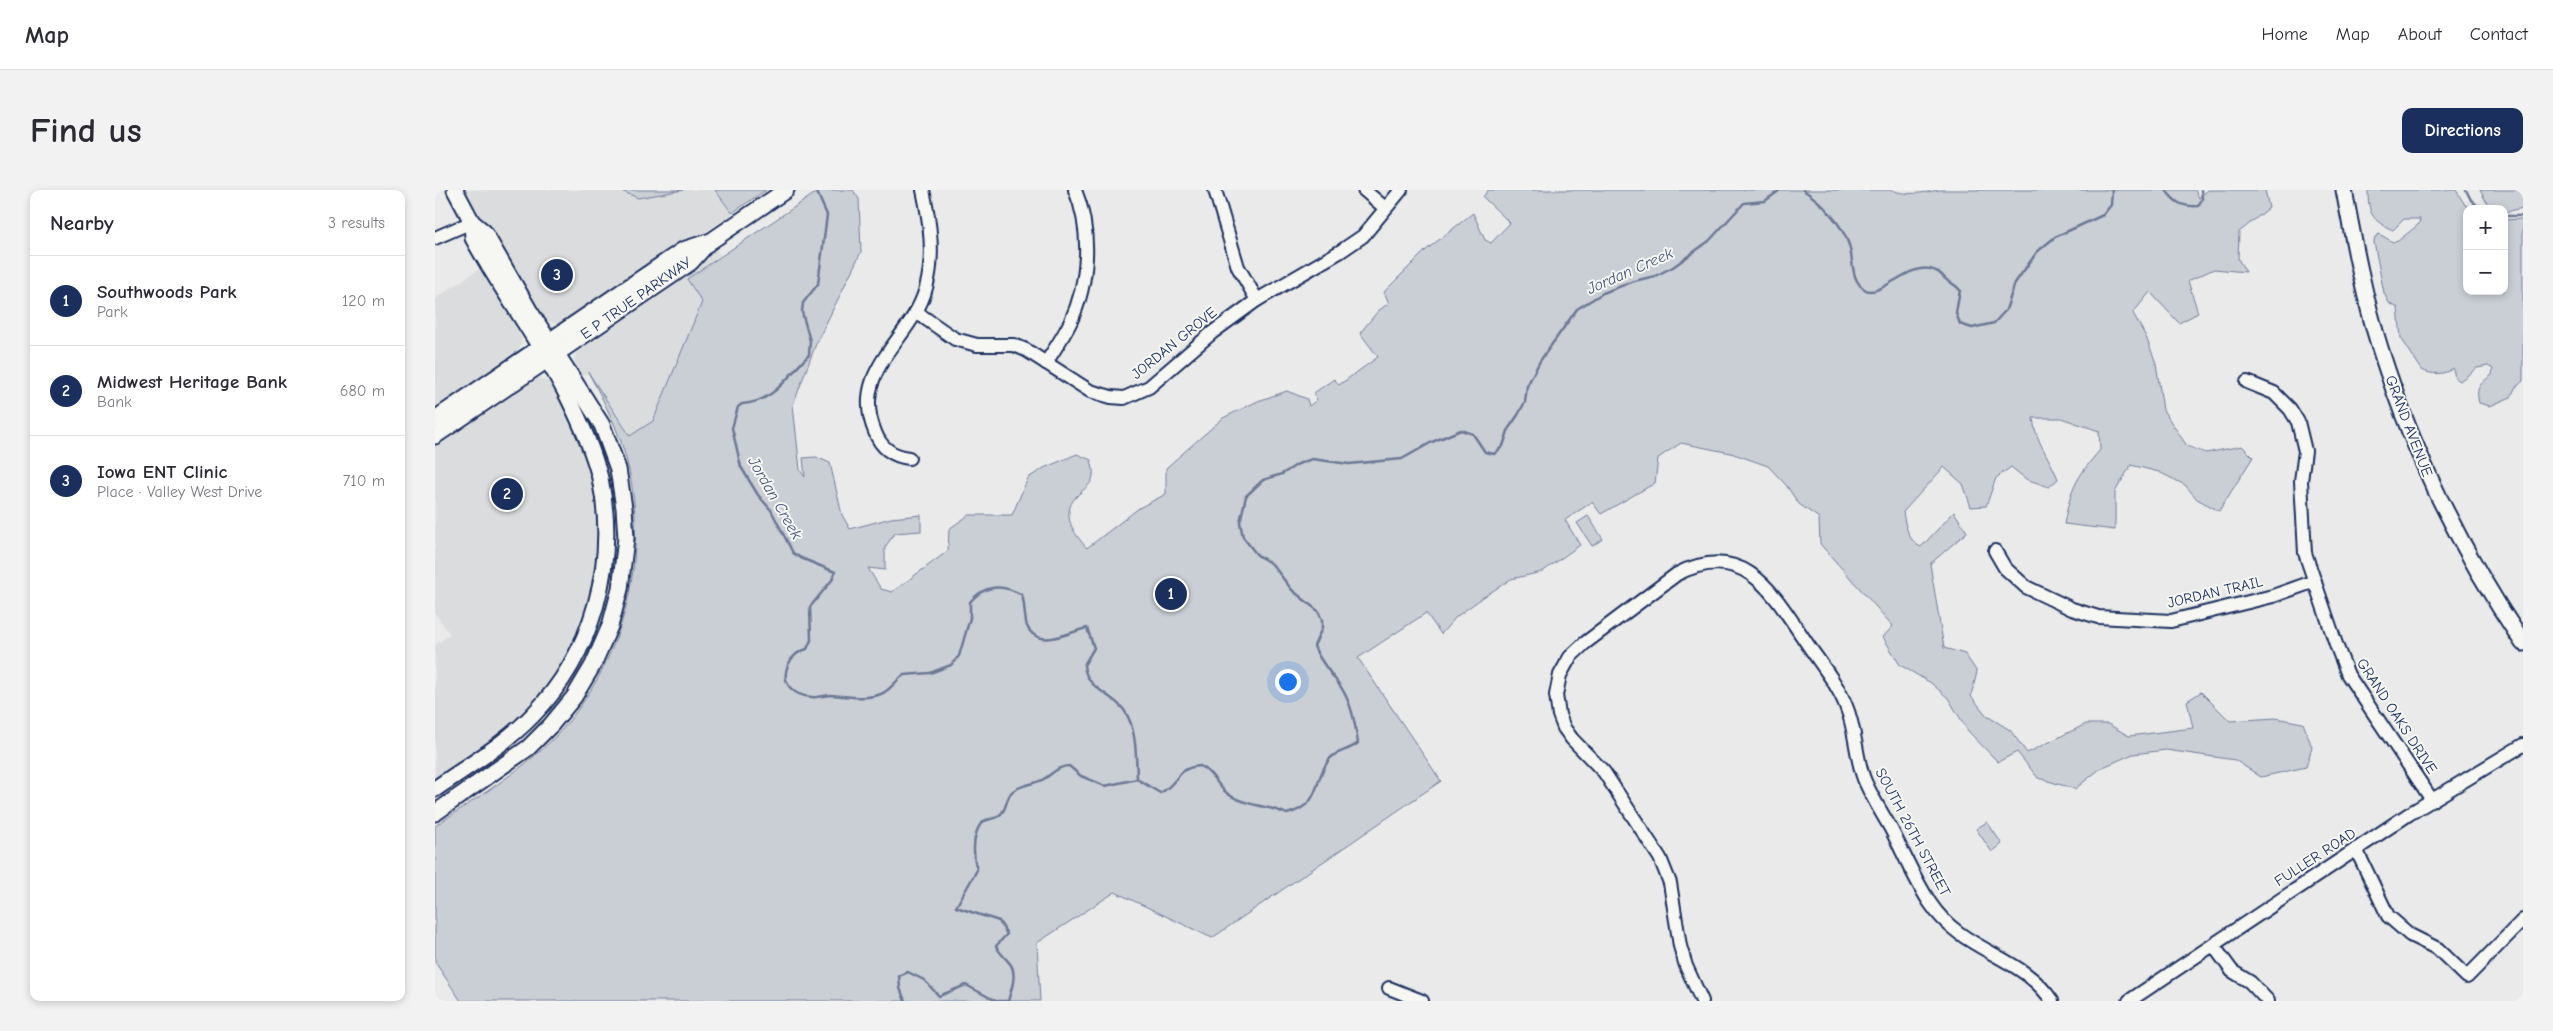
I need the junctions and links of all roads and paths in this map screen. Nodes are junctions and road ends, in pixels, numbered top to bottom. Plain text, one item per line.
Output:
1 (455, 190) edge
2 (786, 190) edge
3 (923, 190) edge
4 (1075, 190) edge
5 (1215, 190) edge
6 (1364, 190) edge
7 (1401, 190) edge
8 (2344, 190) edge
9 (1385, 208) junction
10 (472, 222) junction
11 (435, 238) edge
12 (1257, 300) junction
13 (916, 312) junction
14 (548, 350) junction
15 (1046, 363) junction
16 (2247, 382) dead end
17 (435, 419) edge
18 (435, 436) edge
19 (909, 458) dead end
20 (1995, 551) dead end
21 (2315, 581) junction
22 (2523, 643) edge
23 (2523, 745) edge
24 (435, 789) edge
25 (2432, 800) junction
26 (435, 813) edge
27 (2356, 849) junction
28 (2523, 920) edge
29 (2213, 945) junction
30 (1389, 988) dead end
31 (1422, 1001) edge
32 (1703, 1001) edge
33 (2052, 1001) edge
34 (2129, 1001) edge
35 (2268, 1001) edge

1 - 10 main road
2 - 14 main road, E P TRUE PARKWAY
3 - 13 street
4 - 15 street
5 - 12 street
6 - 9 street
7 - 9 street, JORDAN GROVE
8 - 22 main road, GRAND AVENUE
9 - 12 street, JORDAN GROVE
10 - 11 street
10 - 14 main road
12 - 15 street, JORDAN GROVE
13 - 15 street, JORDAN GROVE
13 - 19 street
14 - 17 main road, E P TRUE PARKWAY
14 - 18 main road, E P TRUE PARKWAY
14 - 24 main road
14 - 26 main road
16 - 21 street, GRAND OAKS DRIVE
20 - 21 street, JORDAN TRAIL
21 - 25 street, GRAND OAKS DRIVE
23 - 25 street, FULLER ROAD
25 - 27 street, FULLER ROAD
27 - 28 street
27 - 29 street, FULLER ROAD
29 - 34 street, FULLER ROAD
29 - 35 street
30 - 31 street
32 - 33 street, SOUTH 26TH STREET

